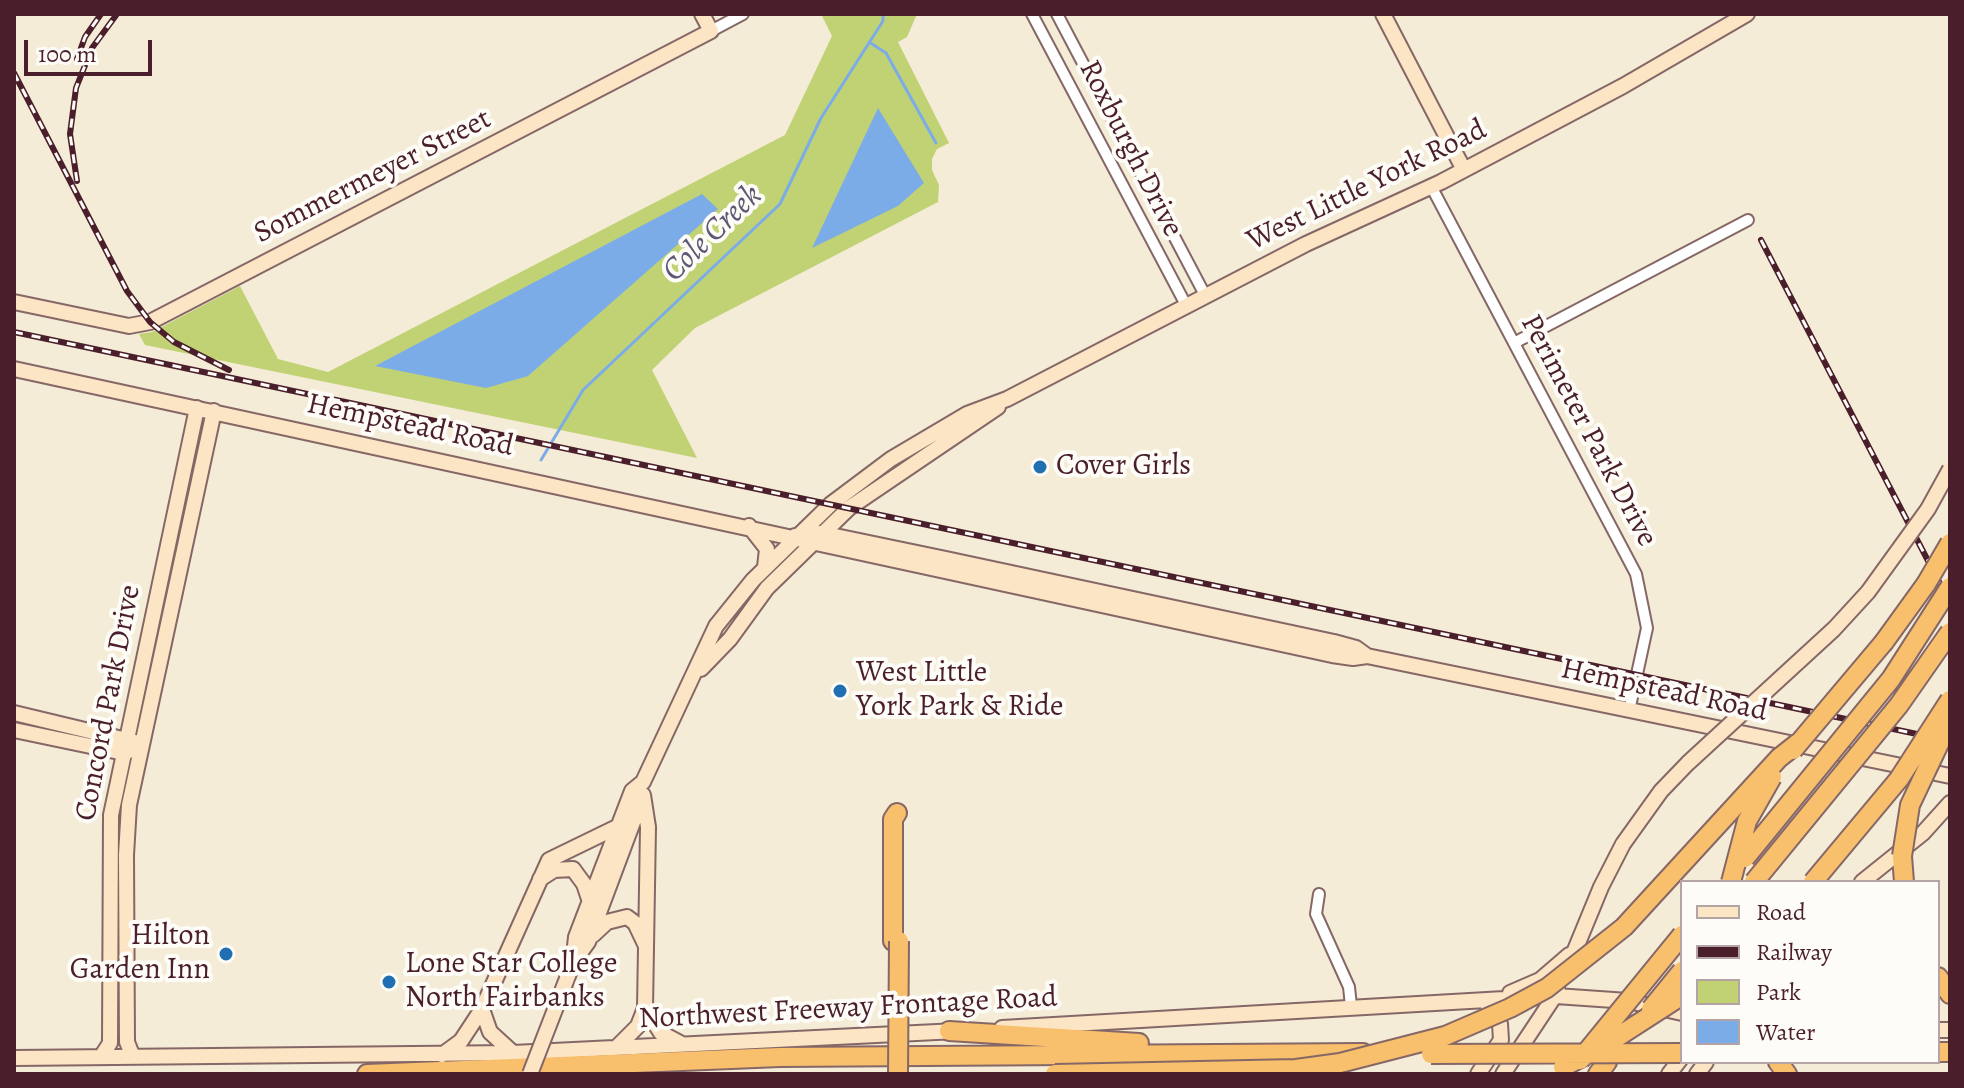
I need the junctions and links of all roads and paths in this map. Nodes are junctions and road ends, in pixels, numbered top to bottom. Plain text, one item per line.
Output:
1 (702, 14) edge
2 (743, 14) edge
3 (1032, 14) edge
4 (1057, 14) edge
5 (1383, 14) edge
6 (1747, 14) edge
7 (711, 31) junction
8 (1091, 79) junction
9 (1072, 90) junction
10 (1464, 170) junction
11 (1145, 184) junction
12 (1431, 186) junction
13 (1126, 194) junction
14 (1748, 220) dead end
15 (1205, 295) junction
16 (14, 302) edge
17 (1186, 305) junction
18 (1514, 343) junction
19 (14, 369) edge
20 (1007, 399) junction
21 (197, 408) junction
22 (214, 411) junction
23 (1950, 469) edge
24 (749, 526) junction
25 (821, 533) junction
26 (795, 536) junction
27 (1950, 543) edge
28 (810, 544) junction
29 (765, 567) junction
30 (158, 585) junction
31 (1950, 587) edge
32 (176, 589) junction
33 (1950, 632) edge
34 (1367, 656) junction
35 (695, 675) junction
36 (1950, 700) edge
37 (1629, 711) junction
38 (14, 713) edge
39 (1950, 721) edge
40 (14, 730) edge
41 (128, 737) junction
42 (1798, 743) junction
43 (143, 746) junction
44 (124, 753) junction
45 (1950, 776) edge
46 (643, 789) junction
47 (1950, 803) edge
48 (619, 826) junction
49 (540, 880) junction
50 (1729, 880) edge
51 (1730, 880) edge
52 (1756, 880) edge
53 (1815, 880) edge
54 (1865, 880) edge
55 (1904, 880) edge
56 (1319, 894) dead end
57 (590, 902) junction
58 (127, 929) junction
59 (110, 930) junction
60 (1680, 937) edge
61 (896, 941) junction
62 (588, 942) junction
63 (1580, 943) junction
64 (645, 944) junction
65 (573, 963) junction
66 (1680, 973) edge
67 (1556, 996) junction
68 (1680, 996) edge
69 (1494, 998) junction
70 (1462, 999) junction
71 (1351, 1006) junction
72 (645, 1008) junction
73 (482, 1009) junction
74 (1680, 1013) edge
75 (949, 1031) junction
76 (681, 1044) junction
77 (617, 1047) junction
78 (513, 1053) junction
79 (1281, 1053) junction
80 (442, 1055) junction
81 (1680, 1055) edge
82 (101, 1057) junction
83 (133, 1057) junction
84 (14, 1058) edge
85 (1112, 1073) edge
86 (367, 1074) edge
87 (530, 1074) edge
88 (895, 1074) edge
89 (1055, 1074) edge
90 (1478, 1074) edge
91 (1503, 1074) edge
92 (1549, 1074) edge
93 (1569, 1074) edge
94 (1598, 1074) edge

1 - 7 main road
2 - 7 street, Sommermeyer Street
3 - 9 street, Roxburgh Drive
4 - 8 street, Roxburgh Drive
5 - 10 main road
6 - 10 main road, West Little York Road
7 - 16 main road, Sommermeyer Street
8 - 9 street
8 - 11 street, Roxburgh Drive
9 - 13 street, Roxburgh Drive
10 - 12 main road, West Little York Road
11 - 13 street
11 - 15 street, Roxburgh Drive
12 - 15 main road, West Little York Road
12 - 18 street, Perimeter Park Drive
13 - 17 street, Roxburgh Drive
14 - 18 street
15 - 17 main road, West Little York Road
17 - 20 main road, West Little York Road
18 - 37 street, Perimeter Park Drive
19 - 21 main road, Hempstead Road
20 - 25 main road, West Little York Road
20 - 26 main road, West Little York Road
21 - 22 main road, Hempstead Road
21 - 30 main road, Concord Park Drive
22 - 24 main road, Hempstead Road
22 - 32 main road, Concord Park Drive
23 - 63 main road, bridge
24 - 26 main road, Hempstead Road
24 - 29 main road
25 - 26 main road, Hempstead Road
25 - 28 main road, West Little York Road
25 - 34 main road, Hempstead Road
26 - 28 main road, Hempstead Road
26 - 29 main road, West Little York Road
27 - 42 highway, bridge
28 - 34 main road, Hempstead Road
28 - 35 main road, West Little York Road
29 - 35 main road, West Little York Road
30 - 32 main road
30 - 41 main road, Concord Park Drive
31 - 51 highway, bridge
32 - 43 main road, Concord Park Drive
33 - 52 highway, bridge
34 - 37 main road, Hempstead Road
35 - 46 main road, West Little York Road
36 - 53 highway, bridge
37 - 45 main road, Hempstead Road
38 - 41 main road
39 - 55 highway, bridge
40 - 44 main road
41 - 43 main road
41 - 44 main road, Concord Park Drive
42 - 50 highway, bridge
42 - 85 highway, bridge
43 - 44 main road
43 - 58 main road, Concord Park Drive
44 - 59 main road, Concord Park Drive
46 - 48 main road, West Little York Road
46 - 62 main road, West Little York Road
46 - 64 main road
47 - 54 main road
48 - 49 main road
48 - 57 main road, West Little York Road
49 - 57 main road
49 - 73 main road
56 - 71 street
57 - 65 main road, West Little York Road
58 - 59 main road
58 - 83 main road, Concord Park Drive
59 - 82 main road, Concord Park Drive
60 - 93 highway, bridge
61 - 61 highway
61 - 88 highway, bridge
62 - 64 main road
62 - 65 main road, West Little York Road
63 - 67 main road
63 - 69 main road
64 - 72 main road
65 - 87 main road, West Little York Road, bridge
66 - 94 highway, bridge
67 - 69 main road, Northwest Freeway Frontage Road
67 - 74 main road, Northwest Freeway Frontage Road
67 - 91 main road
68 - 92 highway, bridge
69 - 70 main road, Northwest Freeway Frontage Road
70 - 71 main road, Northwest Freeway Frontage Road
70 - 90 main road
71 - 75 main road, Northwest Freeway Frontage Road
72 - 76 main road
72 - 77 main road
73 - 78 main road
73 - 80 main road
75 - 76 main road, Northwest Freeway Frontage Road
75 - 79 highway
76 - 77 main road, Northwest Freeway Frontage Road
77 - 78 main road, Northwest Freeway Frontage Road
78 - 80 main road, Northwest Freeway Frontage Road
79 - 81 highway, bridge
79 - 86 highway
80 - 83 main road, Northwest Freeway Frontage Road
82 - 83 main road, Northwest Freeway Frontage Road
82 - 84 main road, Northwest Freeway Frontage Road
85 - 89 highway, bridge

